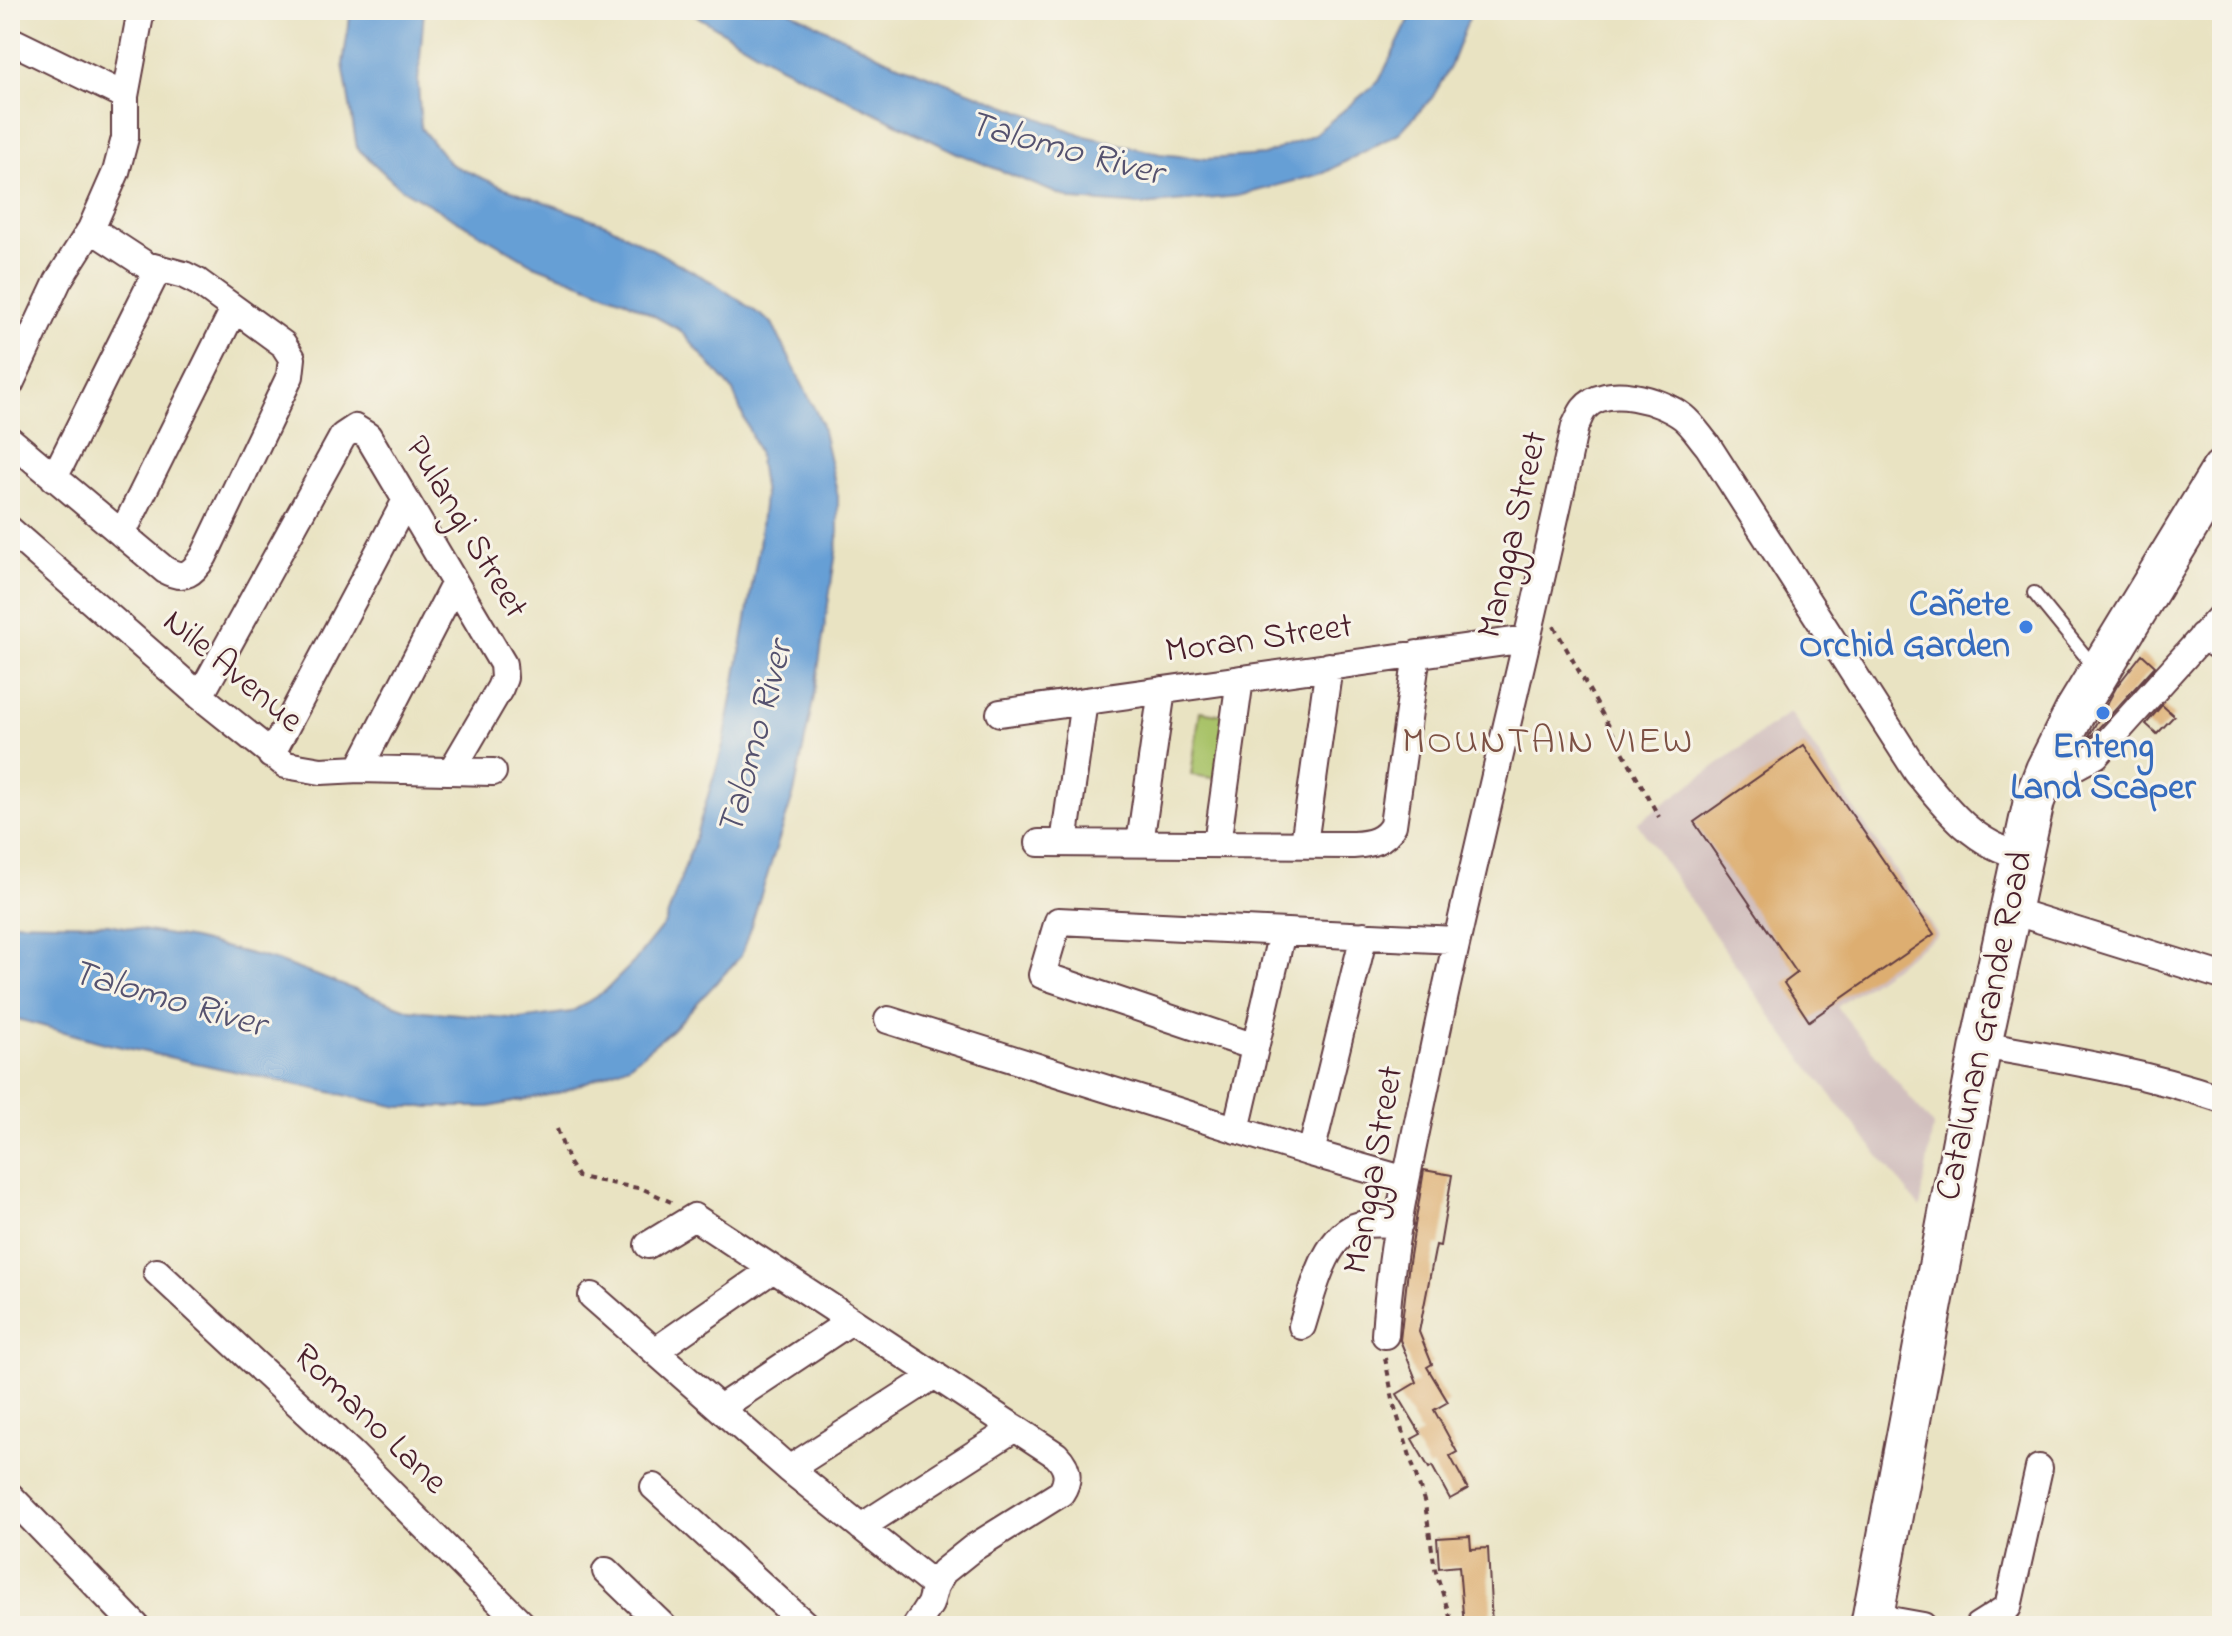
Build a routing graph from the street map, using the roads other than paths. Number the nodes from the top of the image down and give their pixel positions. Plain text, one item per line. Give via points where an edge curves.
1 (141, 10) edge
2 (10, 40) edge
3 (125, 96) junction
4 (91, 229) junction
5 (158, 269) junction
6 (234, 309) junction
7 (10, 384) edge
8 (10, 440) edge
9 (2222, 470) edge
10 (54, 478) junction
11 (405, 502) junction
12 (10, 530) edge
13 (122, 534) junction
14 (455, 583) junction
15 (2034, 593) dead end
16 (2222, 615) edge
17 (1527, 639) junction
18 (2212, 642) edge
19 (1417, 654) junction
20 (1329, 666) junction
21 (2098, 671) junction
22 (1240, 679) junction
23 (1162, 690) junction
24 (200, 696) junction
25 (1084, 701) junction
26 (1000, 713) dead end
27 (271, 755) junction
28 (359, 769) junction
29 (452, 770) junction
30 (2046, 770) junction
31 (493, 772) dead end
32 (1140, 843) junction
33 (1217, 844) junction
34 (1304, 844) junction
35 (2021, 855) junction
36 (2009, 910) junction
37 (1282, 932) junction
38 (1364, 935) junction
39 (1456, 940) junction
40 (2222, 976) edge
41 (888, 1020) dead end
42 (1981, 1045) junction
43 (1255, 1047) junction
44 (2222, 1099) edge
45 (1236, 1130) junction
46 (1311, 1153) junction
47 (1406, 1180) junction
48 (1399, 1224) junction
49 (648, 1245) dead end
50 (773, 1269) junction
51 (157, 1272) dead end
52 (592, 1296) dead end
53 (851, 1321) junction
54 (1302, 1326) dead end
55 (1385, 1335) road end
56 (655, 1351) junction
57 (935, 1375) junction
58 (720, 1408) junction
59 (1015, 1428) junction
60 (2039, 1468) dead end
61 (789, 1469) junction
62 (654, 1487) dead end
63 (10, 1496) edge
64 (861, 1527) junction
65 (606, 1571) dead end
66 (935, 1586) junction
67 (1872, 1622) edge
68 (136, 1626) edge
69 (524, 1626) edge
70 (663, 1626) edge
71 (807, 1626) edge
72 (916, 1626) edge
73 (1923, 1626) edge
74 (1978, 1626) edge

1 - 3 street
2 - 3 street
3 - 4 street via 125,138
4 - 5 street
4 - 7 street via 58,281
5 - 6 street via 184,275
5 - 10 street
6 - 13 street
6 - 13 street via 283,344 292,367 204,556 191,574 173,575
8 - 10 street
9 - 21 main road, Catalunan Grande Road
10 - 13 street
11 - 14 street, Pulangi Street
11 - 24 street, Pulangi Street via 368,436 355,428 343,436
11 - 27 street
12 - 24 street, Nile Avenue
14 - 28 street
14 - 29 street, Pulangi Street via 505,671
15 - 21 lane
16 - 18 street
17 - 19 street, Moran Street
17 - 35 street, Mangga Street via 1575,426 1585,408 1598,399 1616,395 1656,401 1686,420 1708,446 1943,805 1985,843
17 - 39 street, Mangga Street
18 - 30 street via 2096,755 2072,768
19 - 20 street, Moran Street
19 - 34 street via 1393,825 1378,841
20 - 22 street, Moran Street
20 - 34 street
21 - 30 main road, Catalunan Grande Road
22 - 23 street, Moran Street
22 - 33 street
23 - 25 street, Moran Street
23 - 32 street
24 - 27 street, Nile Avenue
25 - 26 street, Moran Street
25 - 32 street via 1052,843
27 - 28 street, Nile Avenue via 302,769
28 - 29 street, Nile Avenue
29 - 31 street, Nile Avenue
30 - 35 main road, Catalunan Grande Road
32 - 33 street
33 - 34 street
35 - 36 main road, Catalunan Grande Road
36 - 40 street
36 - 42 main road, Catalunan Grande Road
37 - 38 street
37 - 43 street
37 - 43 street via 1058,921 1042,975
38 - 39 street
38 - 46 street
39 - 47 street, Mangga Street
41 - 45 street
42 - 44 street via 2111,1068
42 - 67 main road, Catalunan Grande Road
43 - 45 street
45 - 46 street
46 - 47 street
47 - 48 street, Mangga Street
48 - 54 street via 1347,1230 1322,1266
48 - 55 street, Mangga Street
49 - 50 street via 694,1217
50 - 53 street
50 - 56 street
51 - 69 street, Romano Lane via 364,1465
52 - 56 street
53 - 57 street
53 - 58 street
56 - 58 street
57 - 59 street
57 - 61 street
58 - 61 street
59 - 64 street
59 - 66 street via 1056,1455 1064,1464 1067,1485 1054,1499 955,1562
60 - 74 street via 2008,1607
61 - 64 street
62 - 71 street
63 - 68 street
64 - 66 street
65 - 70 street
66 - 72 street
67 - 73 street

